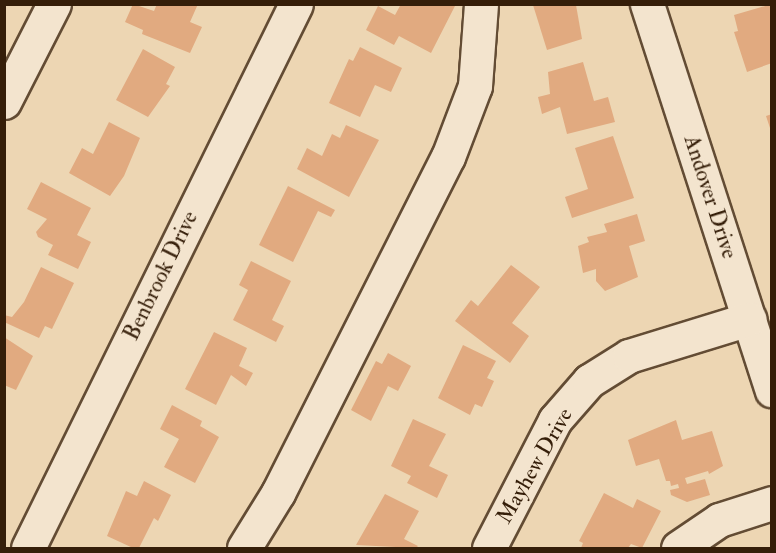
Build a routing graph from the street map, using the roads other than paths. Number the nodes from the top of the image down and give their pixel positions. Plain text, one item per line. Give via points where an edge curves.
1 (54, 4) edge
2 (296, 4) edge
3 (481, 4) edge
4 (647, 4) edge
5 (4, 102) edge
6 (749, 319) junction
7 (771, 390) edge
8 (771, 502) edge
9 (28, 549) edge
10 (244, 549) edge
11 (489, 549) edge
12 (678, 549) edge

1 - 5 street
2 - 9 street, Benbrook Drive
3 - 10 street via 475,86 448,157 278,493
4 - 6 street, Andover Drive
6 - 7 street, Andover Drive
6 - 11 street, Mayhew Drive via 629,356 589,381 555,420
8 - 12 street via 719,520

